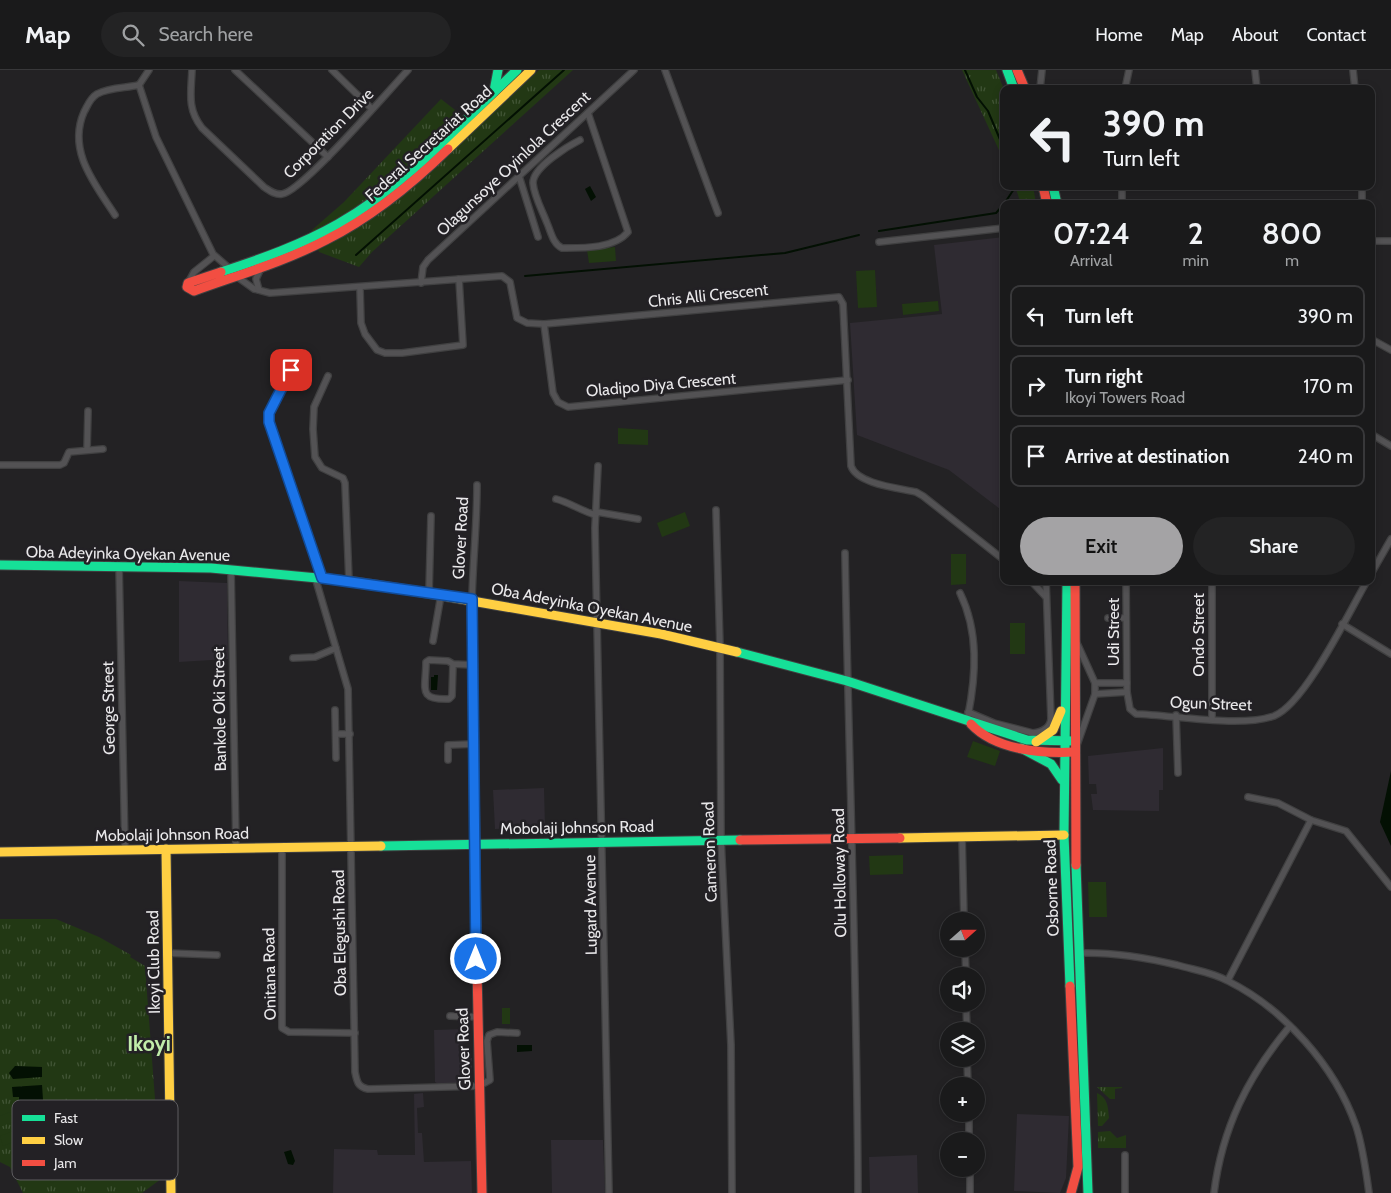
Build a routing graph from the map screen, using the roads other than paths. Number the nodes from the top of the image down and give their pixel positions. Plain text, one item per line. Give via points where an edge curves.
1 (149, 70) edge
2 (192, 70) edge
3 (235, 70) edge
4 (332, 70) edge
5 (408, 70) edge
6 (498, 70) edge
7 (517, 70) edge
8 (531, 70) edge
9 (634, 70) edge
10 (665, 70) edge
11 (1007, 70) edge
12 (1017, 70) edge
13 (1042, 70) edge
14 (1129, 70) edge
15 (1255, 70) edge
16 (1353, 70) edge
17 (139, 85) junction
18 (1013, 85) edge
19 (1023, 85) edge
20 (1040, 85) edge
21 (1126, 85) edge
22 (1257, 85) edge
23 (1355, 85) edge
24 (494, 91) junction
25 (372, 109) junction
26 (588, 113) junction
27 (580, 140) dead end
28 (328, 157) junction
29 (519, 176) junction
30 (718, 213) dead end
31 (114, 216) dead end
32 (1000, 228) edge
33 (538, 238) dead end
34 (1375, 241) edge
35 (1391, 241) edge
36 (879, 242) dead end
37 (214, 256) junction
38 (229, 268) junction
39 (261, 268) junction
40 (236, 276) junction
41 (459, 279) junction
42 (188, 283) junction
43 (421, 283) junction
44 (360, 288) junction
45 (259, 290) junction
46 (544, 324) junction
47 (1375, 342) edge
48 (1391, 350) edge
49 (291, 370) dead end
50 (328, 376) dead end
51 (848, 380) junction
52 (88, 411) dead end
53 (1375, 436) edge
54 (1391, 446) edge
55 (103, 449) dead end
56 (87, 450) junction
57 (0, 465) edge
58 (598, 466) dead end
59 (477, 485) dead end
60 (556, 499) dead end
61 (716, 510) dead end
62 (597, 514) junction
63 (431, 516) dead end
64 (638, 519) dead end
65 (1391, 539) edge
66 (845, 553) dead end
67 (1000, 557) edge
68 (1375, 564) edge
69 (0, 565) edge
70 (119, 565) junction
71 (231, 570) junction
72 (318, 578) junction
73 (348, 581) junction
74 (1035, 585) edge
75 (1046, 585) edge
76 (1067, 585) edge
77 (1075, 585) edge
78 (1126, 585) edge
79 (1212, 585) edge
80 (1365, 585) edge
81 (429, 593) junction
82 (960, 593) dead end
83 (441, 595) junction
84 (1046, 597) junction
85 (472, 599) junction
86 (1108, 618) dead end
87 (1126, 618) junction
88 (598, 623) junction
89 (1342, 624) junction
90 (1075, 639) junction
91 (433, 641) dead end
92 (720, 647) junction
93 (336, 648) junction
94 (1391, 654) edge
95 (293, 658) dead end
96 (452, 664) junction
97 (473, 665) junction
98 (847, 681) junction
99 (1127, 682) junction
100 (1095, 683) junction
101 (1127, 692) junction
102 (1095, 694) junction
103 (1064, 696) junction
104 (335, 710) dead end
105 (968, 712) junction
106 (1176, 716) junction
107 (1212, 719) junction
108 (969, 723) junction
109 (336, 734) junction
110 (350, 734) junction
111 (1075, 741) junction
112 (1036, 742) junction
113 (1065, 742) junction
114 (474, 744) junction
115 (1021, 748) junction
116 (1075, 752) junction
117 (1064, 753) junction
118 (336, 758) dead end
119 (448, 760) dead end
120 (1178, 773) dead end
121 (1064, 784) junction
122 (1248, 797) dead end
123 (1311, 820) junction
124 (1064, 835) junction
125 (962, 836) junction
126 (853, 837) junction
127 (721, 839) junction
128 (476, 843) junction
129 (0, 844) edge
130 (602, 844) junction
131 (236, 847) junction
132 (282, 847) junction
133 (352, 847) junction
134 (124, 850) junction
135 (166, 850) junction
136 (0, 852) edge
137 (1391, 886) edge
138 (964, 912) edge
139 (167, 953) junction
140 (1080, 953) junction
141 (217, 955) dead end
142 (1228, 980) junction
143 (450, 1016) dead end
144 (476, 1017) junction
145 (1290, 1026) junction
146 (355, 1033) junction
147 (517, 1033) dead end
148 (479, 1086) junction
149 (169, 1100) edge
150 (1125, 1155) dead end
151 (1088, 1173) junction
152 (970, 1177) edge
153 (171, 1180) edge
154 (171, 1193) edge
155 (482, 1193) edge
156 (609, 1193) edge
157 (732, 1193) edge
158 (858, 1193) edge
159 (970, 1193) edge
160 (1071, 1193) edge
161 (1083, 1193) edge
162 (1088, 1193) edge
163 (1125, 1193) edge
164 (1214, 1193) edge
165 (1368, 1193) edge

1 - 17 street
2 - 28 street, Corporation Drive via 191,111 202,128 264,187 275,194 286,193
3 - 28 street
4 - 25 street
5 - 25 street, Corporation Drive
6 - 24 main road
7 - 24 main road, Federal Secretariat Road
8 - 39 main road, Federal Secretariat Road via 390,200 366,218 322,243
9 - 26 street, Olagunsoye Oyinlola Crescent
10 - 30 street
11 - 18 main road
12 - 19 main road
13 - 20 street
14 - 21 street
15 - 22 street
16 - 23 street
17 - 31 street via 97,94 82,116 78,142 80,154
17 - 37 street via 156,138
24 - 38 main road, Federal Secretariat Road via 392,186 362,209 318,234
25 - 28 street, Corporation Drive
26 - 27 street via 628,232 605,244 562,248 555,242 535,192 534,178 559,152
26 - 29 street, Olagunsoye Oyinlola Crescent
29 - 33 street
29 - 43 street, Olagunsoye Oyinlola Crescent via 428,260 423,267
32 - 36 street
34 - 35 street
37 - 38 street
37 - 42 street via 194,272
38 - 42 main road, Federal Secretariat Road
39 - 40 main road, Federal Secretariat Road
39 - 45 street via 256,279
40 - 42 main road, Federal Secretariat Road via 194,290 186,287
40 - 45 street, Chris Alli Crescent
41 - 43 street, Chris Alli Crescent
41 - 44 street via 463,345 402,353 385,353 368,339 361,324
41 - 46 street, Chris Alli Crescent via 507,278 517,318 527,323
43 - 44 street, Chris Alli Crescent
44 - 45 street, Chris Alli Crescent via 270,293
46 - 51 street, Oladipo Diya Crescent via 553,393 558,402 568,406
46 - 51 street, Chris Alli Crescent via 839,297 843,304
47 - 48 street
49 - 72 street, Oba Elegushi Road via 269,413 269,422
50 - 73 street via 314,407 313,429 316,457 322,468 343,478 345,483
51 - 67 street, Chris Alli Crescent via 853,472 863,479 923,496
52 - 56 street
53 - 54 street
55 - 56 street
56 - 57 street via 69,452 60,465
58 - 62 street, Lugard Avenue
59 - 85 street, Glover Road
60 - 62 street via 571,503 581,511
61 - 92 street, Cameron Road
62 - 64 street
62 - 88 street, Lugard Avenue
63 - 81 street
65 - 68 street
66 - 98 street, Olu Holloway Road
69 - 70 main road, Oba Adeyinka Oyekan Avenue
70 - 71 main road, Oba Adeyinka Oyekan Avenue
70 - 134 street, George Street
71 - 72 main road, Oba Adeyinka Oyekan Avenue
71 - 131 street, Bankole Oki Street
72 - 73 main road, Oba Adeyinka Oyekan Avenue
72 - 93 street, Oba Elegushi Road
73 - 81 main road, Oba Adeyinka Oyekan Avenue
74 - 84 street
75 - 84 street
76 - 103 main road, Osborne Road
77 - 90 main road, Osborne Road
78 - 87 street, Udi Street
79 - 107 street, Ondo Street
80 - 89 street, Ogun Street
81 - 83 main road, Oba Adeyinka Oyekan Avenue
82 - 105 street via 970,618 974,645 974,680
83 - 85 main road, Oba Adeyinka Oyekan Avenue
83 - 91 street
84 - 105 street via 1051,719 1048,726 1033,733
85 - 88 main road, Oba Adeyinka Oyekan Avenue
85 - 97 main road, Glover Road
86 - 87 street
87 - 99 street, Udi Street
88 - 92 main road, Oba Adeyinka Oyekan Avenue
88 - 130 street, Lugard Avenue
89 - 94 street
89 - 107 street, Ogun Street via 1305,687 1275,715 1254,719
90 - 100 street
90 - 111 main road, Osborne Road
92 - 98 main road, Oba Adeyinka Oyekan Avenue
92 - 127 street, Cameron Road
93 - 95 street via 315,657
93 - 110 street, Oba Elegushi Road via 348,689
96 - 96 street via 452,696 432,700 426,692 426,662 441,660
96 - 97 street
97 - 114 main road, Glover Road
98 - 108 main road, Oba Adeyinka Oyekan Avenue
98 - 126 street, Olu Holloway Road
99 - 100 street
99 - 101 street, Ogun Street
100 - 102 street
101 - 102 street
101 - 106 street, Ogun Street via 1132,712
102 - 116 street
103 - 112 main road via 1056,727 1046,738
103 - 113 main road, Osborne Road
104 - 109 street
105 - 108 street
106 - 107 street, Ogun Street
106 - 120 street
108 - 112 main road, Oba Adeyinka Oyekan Avenue
108 - 115 main road via 977,733
109 - 110 street
109 - 118 street
110 - 133 street, Oba Elegushi Road
111 - 113 main road, Oba Adeyinka Oyekan Avenue
111 - 116 main road, Osborne Road
112 - 113 main road, Oba Adeyinka Oyekan Avenue
113 - 117 main road, Osborne Road
114 - 119 street via 448,744
114 - 128 main road, Glover Road
115 - 117 main road
115 - 121 main road via 1049,762 1060,773
116 - 117 main road
116 - 140 main road, Osborne Road
117 - 121 main road, Osborne Road
121 - 124 main road, Osborne Road
122 - 123 street via 1278,803
123 - 137 street via 1346,832
123 - 142 street
124 - 125 main road, Mobolaji Johnson Road
124 - 160 main road, Osborne Road via 1078,1167
125 - 126 main road, Mobolaji Johnson Road
125 - 138 street
126 - 127 main road, Mobolaji Johnson Road
126 - 158 street, Olu Holloway Road
127 - 130 main road, Mobolaji Johnson Road
127 - 157 street, Cameron Road via 731,1045
128 - 130 main road, Mobolaji Johnson Road
128 - 133 main road, Mobolaji Johnson Road
128 - 144 main road, Glover Road
129 - 136 main road
130 - 156 street, Lugard Avenue
131 - 132 main road, Mobolaji Johnson Road
131 - 135 main road, Mobolaji Johnson Road
132 - 133 main road, Mobolaji Johnson Road
132 - 146 street, Onitana Road via 282,1028 289,1032
133 - 146 street, Oba Elegushi Road
134 - 135 main road, Mobolaji Johnson Road
134 - 136 main road, Mobolaji Johnson Road
135 - 139 main road, Ikoyi Club Road
139 - 141 street
139 - 149 main road, Ikoyi Club Road
140 - 142 street via 1139,956 1205,971
140 - 151 main road, Osborne Road
142 - 145 street
143 - 144 street
144 - 148 main road, Glover Road
145 - 164 street via 1262,1062 1238,1102 1225,1137
145 - 165 street via 1308,1045 1341,1093 1356,1127
146 - 148 street, Oba Elegushi Road via 355,1072 361,1087
147 - 148 street via 489,1035 490,1080
148 - 155 main road, Glover Road
150 - 163 street
151 - 161 main road
151 - 162 main road
152 - 159 street
153 - 154 main road, Ikoyi Club Road

